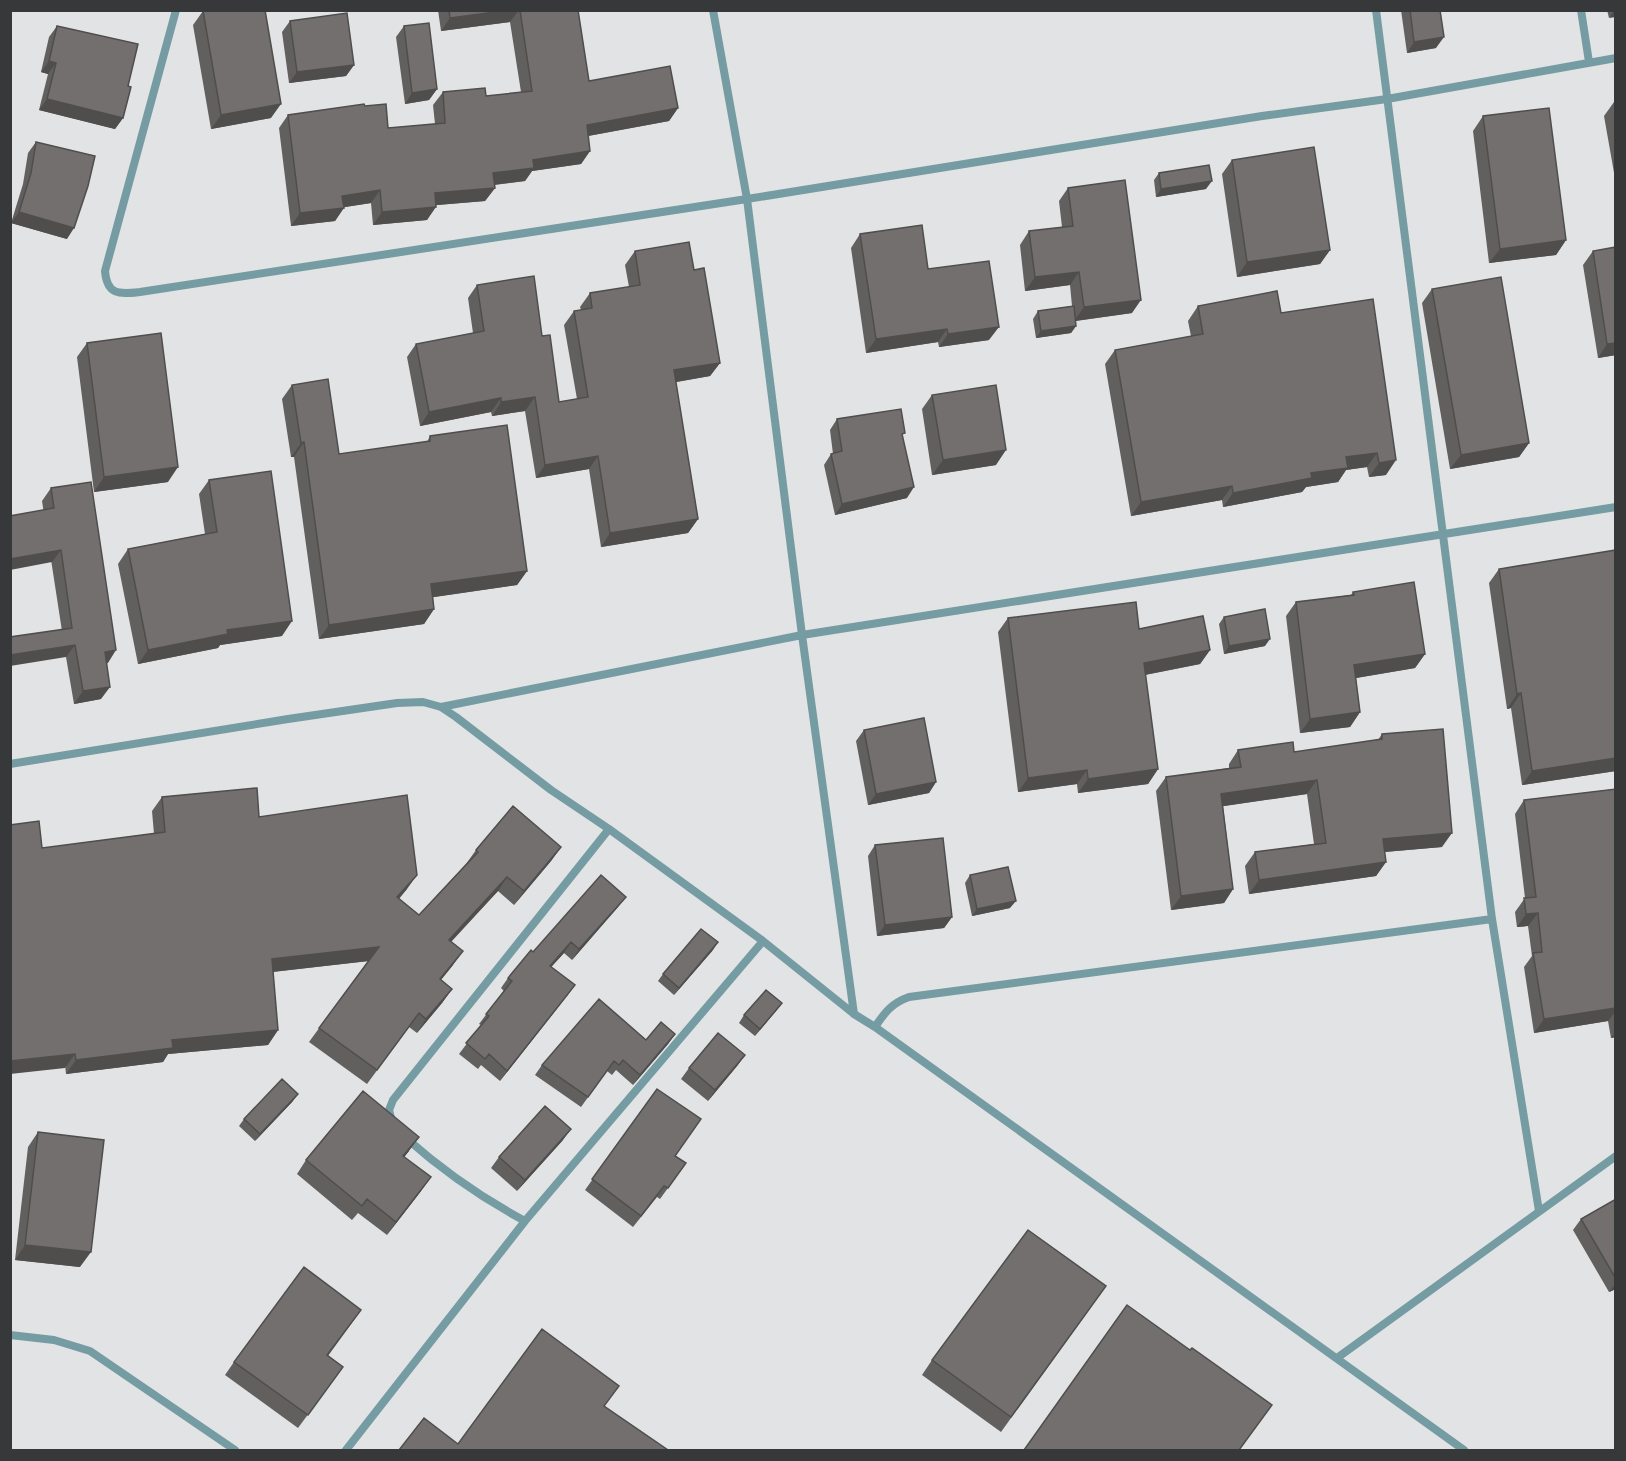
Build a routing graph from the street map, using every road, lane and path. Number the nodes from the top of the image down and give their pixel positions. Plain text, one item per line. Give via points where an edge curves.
1 (176, 10) edge
2 (713, 10) edge
3 (1376, 10) edge
4 (1581, 10) edge
5 (1616, 58) edge
6 (1589, 62) junction
7 (1387, 99) junction
8 (747, 199) junction
9 (1616, 507) edge
10 (1441, 534) junction
11 (802, 635) junction
12 (441, 707) junction
13 (10, 764) edge
14 (609, 829) junction
15 (1492, 919) junction
16 (763, 941) junction
17 (854, 1014) junction
18 (875, 1026) junction
19 (1616, 1156) edge
20 (1539, 1211) junction
21 (525, 1221) junction
22 (10, 1335) edge
23 (1337, 1358) junction
24 (235, 1450) edge
25 (346, 1450) edge
26 (1464, 1450) edge

1 - 8 lane via 105,271 106,282 117,293
2 - 8 lane
3 - 7 lane
4 - 6 lane
5 - 6 lane
6 - 7 lane
7 - 8 lane
7 - 10 lane
8 - 11 lane
9 - 10 lane
10 - 11 lane
10 - 15 lane
11 - 12 lane
11 - 17 lane
12 - 13 lane via 423,702 398,703
12 - 14 lane
14 - 16 lane
14 - 21 lane via 393,1100 389,1110 396,1128 430,1159
15 - 18 lane via 909,997 896,1001
15 - 20 lane
16 - 17 lane
16 - 21 lane
17 - 18 lane
18 - 23 lane
19 - 20 lane
20 - 23 lane
21 - 25 lane
22 - 24 lane via 54,1340 90,1351
23 - 26 lane

